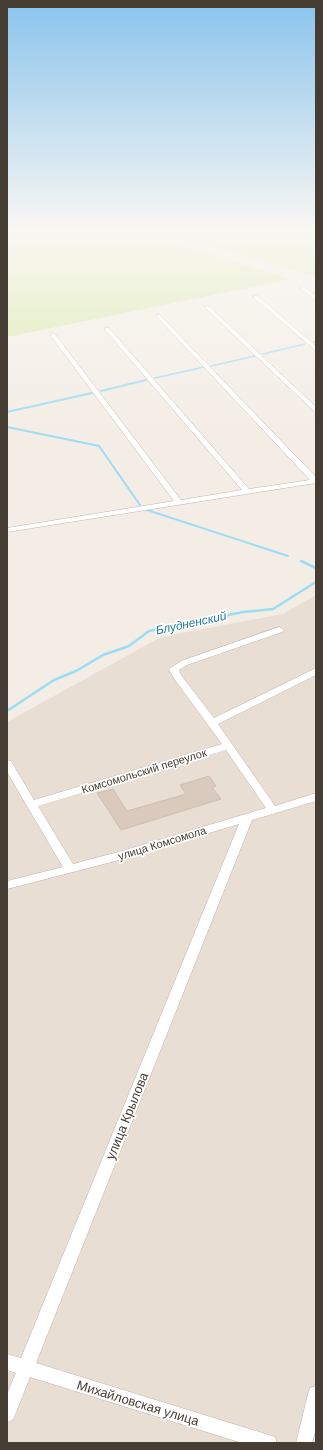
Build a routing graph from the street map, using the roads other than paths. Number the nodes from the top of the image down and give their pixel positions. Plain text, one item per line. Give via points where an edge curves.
1 (260, 301) edge
2 (207, 307) dead end
3 (160, 316) dead end
4 (107, 329) dead end
5 (54, 335) dead end
6 (316, 349) edge
7 (316, 411) edge
8 (316, 481) edge
9 (246, 492) junction
10 (179, 503) junction
11 (7, 530) edge
12 (279, 630) dead end
13 (316, 671) edge
14 (212, 723) junction
15 (228, 746) junction
16 (7, 763) edge
17 (316, 797) edge
18 (32, 804) junction
19 (273, 810) junction
20 (247, 818) junction
21 (70, 869) junction
22 (8, 886) edge
23 (7, 1362) edge
24 (25, 1368) junction
25 (316, 1394) edge
26 (7, 1414) edge
27 (269, 1443) edge
28 (304, 1443) edge

1 - 6 street
2 - 7 street
3 - 8 street
4 - 9 street
5 - 10 street
8 - 9 street
9 - 10 street
10 - 11 street
12 - 14 street via 184,663 174,669
13 - 14 street
14 - 15 street
15 - 18 street, Комсомольский переулок
15 - 19 street
16 - 18 street
17 - 19 street, улица Комсомола
18 - 21 street
19 - 20 street, улица Комсомола
20 - 21 street, улица Комсомола
20 - 24 street, улица Крылова
21 - 22 street, улица Комсомола
23 - 24 street, Михайловская улица
24 - 26 street, улица Крылова
24 - 27 street, Михайловская улица
25 - 28 street

